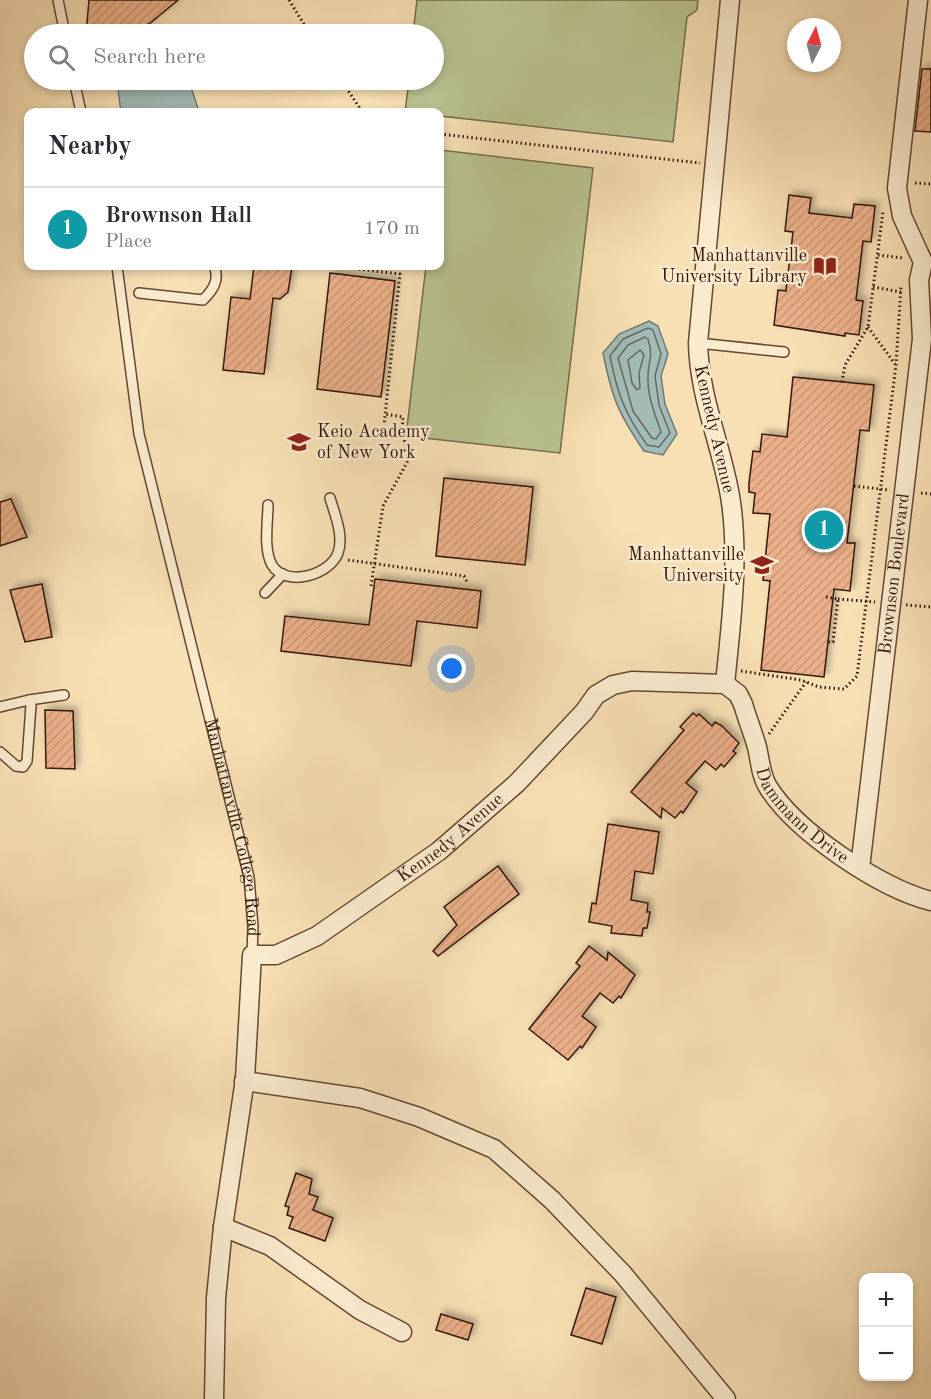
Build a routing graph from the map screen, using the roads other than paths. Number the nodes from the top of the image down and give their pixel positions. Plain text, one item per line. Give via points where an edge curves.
1 (58, 0) edge
2 (730, 0) edge
3 (918, 0) edge
4 (62, 24) edge
5 (76, 90) edge
6 (80, 108) edge
7 (927, 261) edge
8 (118, 270) edge
9 (216, 270) edge
10 (139, 294) dead end
11 (698, 343) junction
12 (784, 352) dead end
13 (330, 498) dead end
14 (268, 505) dead end
15 (283, 574) junction
16 (265, 593) dead end
17 (726, 677) junction
18 (64, 695) dead end
19 (29, 700) junction
20 (0, 707) edge
21 (0, 752) edge
22 (860, 868) junction
23 (931, 901) edge
24 (252, 956) junction
25 (244, 1081) junction
26 (223, 1227) junction
27 (402, 1332) dead end
28 (214, 1399) edge
29 (726, 1399) edge

1 - 4 lane
2 - 11 street, Kennedy Avenue
3 - 7 street, Brownson Boulevard via 897,188 902,216
5 - 6 lane
7 - 22 street, Brownson Boulevard via 919,280 922,339
8 - 24 lane, Manhattanville College Road via 139,434 249,876
9 - 10 lane via 213,290 204,300
11 - 12 lane
11 - 17 street, Kennedy Avenue via 702,392 730,499 733,558
13 - 15 lane via 340,541 335,558 320,572 295,578
14 - 15 lane via 268,551 272,565
15 - 16 lane
17 - 22 street, Dammann Drive via 743,704 766,785 778,801 824,842
17 - 24 street, Kennedy Avenue via 632,681 613,685 596,695 517,783 439,851 317,936 276,955
18 - 19 lane
19 - 20 lane
19 - 21 lane via 27,761 23,767 16,766
22 - 23 street, Dammann Drive via 895,888
24 - 25 street, Manhattanville College Road
25 - 26 street, Manhattanville College Road
25 - 29 street via 360,1098 495,1149 552,1200 623,1274
26 - 27 street via 270,1246 360,1310
26 - 28 street, Manhattanville College Road via 216,1298

